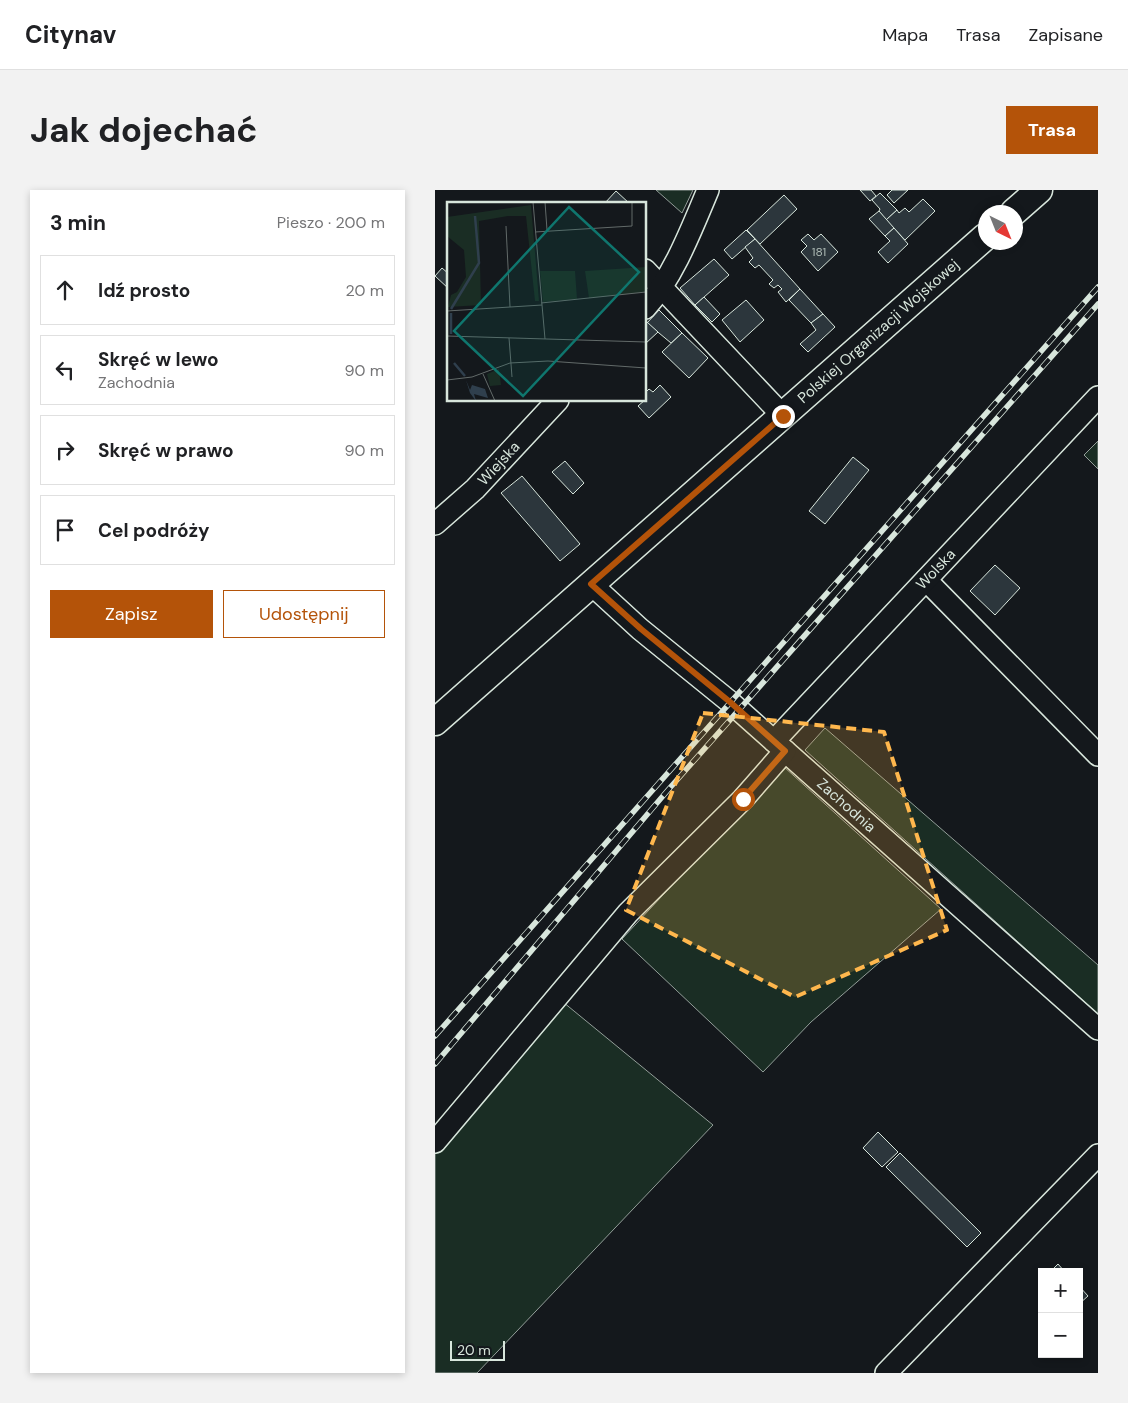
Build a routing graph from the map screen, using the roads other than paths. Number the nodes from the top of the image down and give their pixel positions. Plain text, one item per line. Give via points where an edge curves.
1 (708, 190) edge
2 (1039, 190) edge
3 (1022, 205) edge
4 (978, 243) edge
5 (646, 271) edge
6 (661, 286) junction
7 (646, 307) edge
8 (1098, 397) edge
9 (557, 401) edge
10 (783, 416) junction
11 (435, 524) edge
12 (926, 580) junction
13 (591, 584) junction
14 (435, 722) edge
15 (779, 746) junction
16 (1098, 755) edge
17 (1098, 1029) edge
18 (435, 1142) edge
19 (1098, 1155) edge
20 (886, 1373) edge

1 - 6 street via 684,246
2 - 3 main road
4 - 10 main road, Polskiej Organizacji Wojskowej
5 - 6 street
6 - 7 street
6 - 10 street
8 - 12 street, Wolska
9 - 11 street, Wiejska via 475,489
10 - 13 main road, Polskiej Organizacji Wojskowej
12 - 15 street, Wolska
12 - 16 street
13 - 14 main road, Polskiej Organizacji Wojskowej
13 - 15 street, Zachodnia
15 - 17 street, Zachodnia
15 - 18 street, Wolska via 743,799 628,913
19 - 20 street

